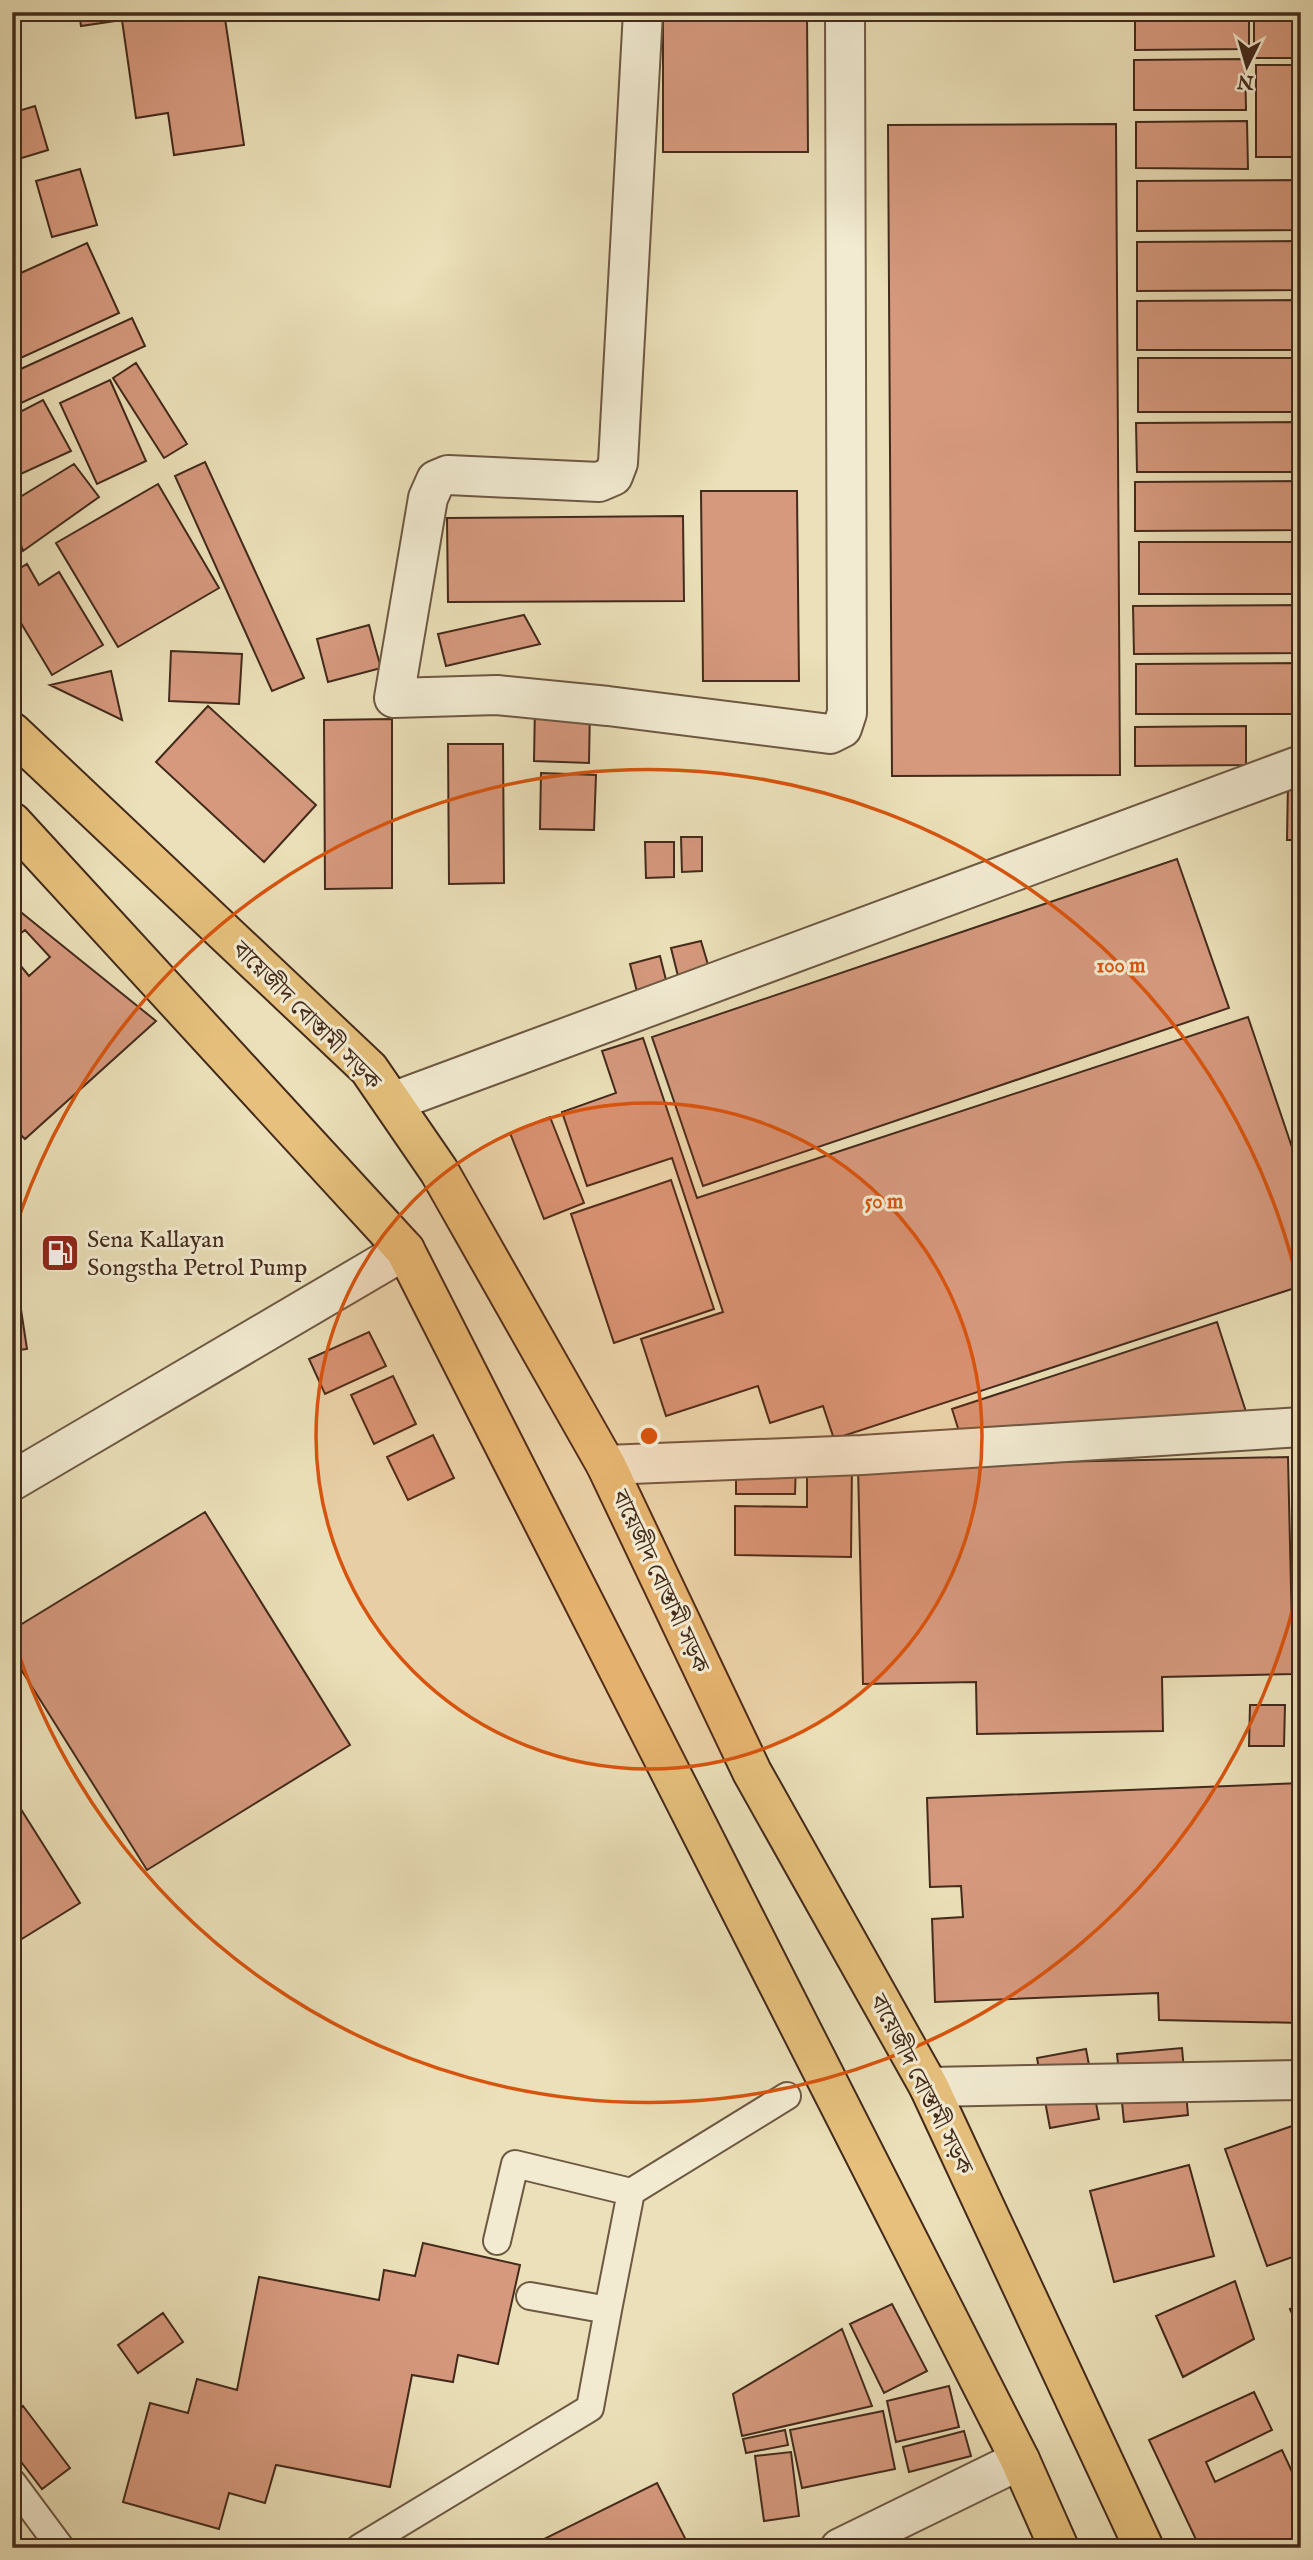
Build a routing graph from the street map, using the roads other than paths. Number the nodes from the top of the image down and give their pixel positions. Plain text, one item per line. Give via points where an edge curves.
1 (643, 12) edge
2 (845, 12) edge
3 (12, 732) edge
4 (1301, 765) edge
5 (12, 822) edge
6 (392, 1102) junction
7 (405, 1250) junction
8 (1301, 1427) edge
9 (606, 1465) junction
10 (12, 1481) edge
11 (1301, 2080) edge
12 (929, 2087) junction
13 (786, 2096) dead end
14 (631, 2192) junction
15 (497, 2241) dead end
16 (530, 2296) dead end
17 (608, 2310) junction
18 (1020, 2460) junction
19 (12, 2482) edge
20 (61, 2548) edge
21 (359, 2548) edge
22 (840, 2548) edge
23 (1059, 2548) edge
24 (1144, 2548) edge

1 - 2 street via 618,463 613,476 599,482 448,475 436,480 428,498 394,698 497,695 830,734 842,728 847,713
3 - 6 main road, বায়েজীদ বোস্তামী সড়ক via 369,1069
4 - 6 street
5 - 7 main road
6 - 9 main road, বায়েজীদ বোস্তামী সড়ক via 439,1171
7 - 10 street
7 - 18 main road
8 - 9 street via 862,1455
9 - 12 main road, বায়েজীদ বোস্তামী সড়ক via 752,1772
11 - 12 street
12 - 24 main road, বায়েজীদ বোস্তামী সড়ক
13 - 14 lane
14 - 15 lane via 515,2164
14 - 17 lane
16 - 17 lane
17 - 21 lane via 590,2408
18 - 22 street
18 - 23 main road
19 - 20 lane

